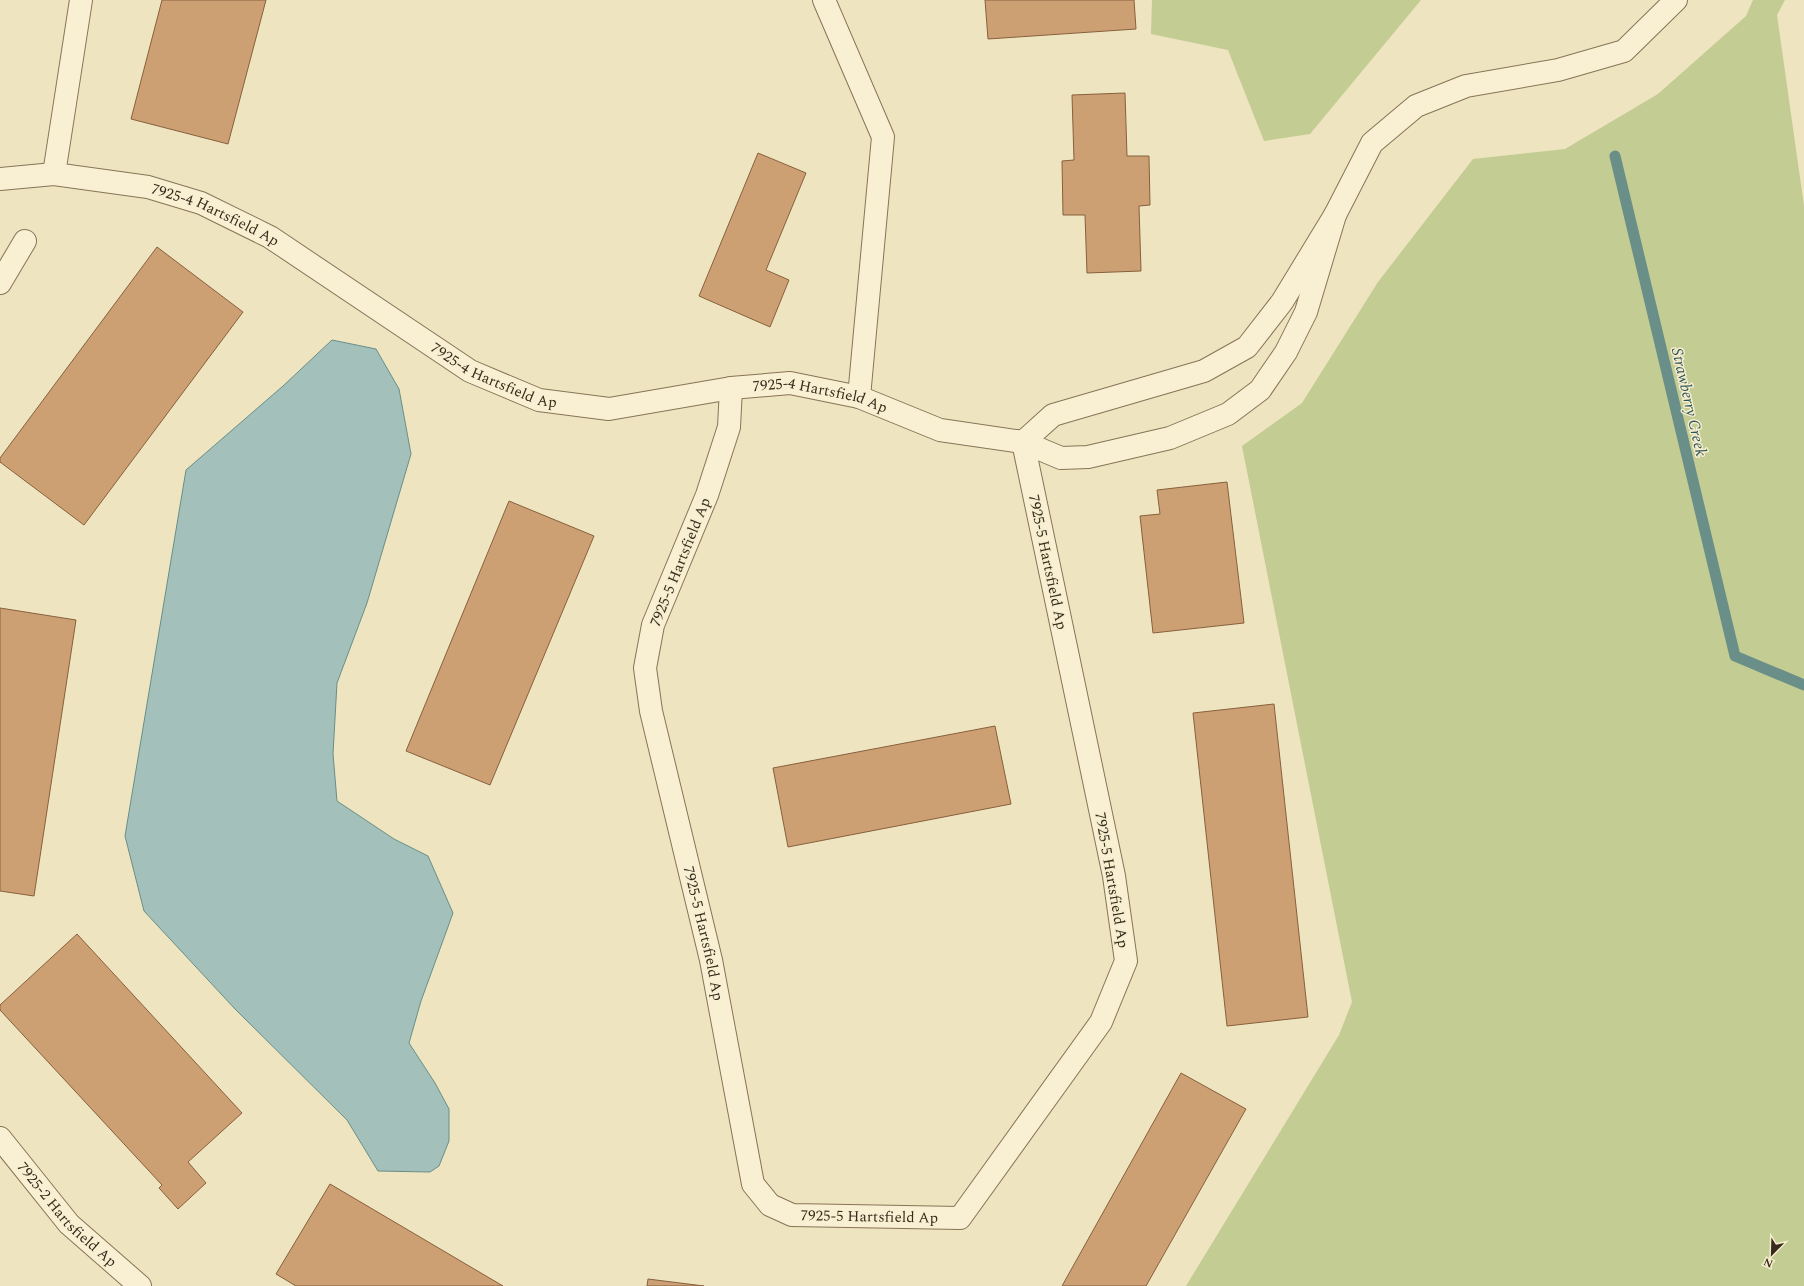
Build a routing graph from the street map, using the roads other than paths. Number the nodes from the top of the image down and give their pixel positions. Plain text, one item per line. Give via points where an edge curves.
1 (81, 0) edge
2 (824, 0) edge
3 (1676, 0) edge
4 (54, 174) junction
5 (0, 179) edge
6 (1335, 214) junction
7 (25, 241) dead end
8 (0, 283) edge
9 (731, 388) junction
10 (859, 397) junction
11 (1023, 442) junction
12 (0, 1138) edge
13 (140, 1286) edge

1 - 4 street
2 - 10 street via 883,137
3 - 6 street via 1624,51 1558,70 1466,86 1416,106 1372,143
4 - 5 street, 7925-4 Hartsfield Ap
4 - 9 street, 7925-4 Hartsfield Ap via 148,187 201,203 270,237 470,371 539,400 609,408
6 - 11 street via 1282,302 1247,347 1204,372 1052,415
6 - 11 street, 7925-4 Hartsfield Ap via 1306,312 1286,352 1260,390 1228,414 1170,438 1088,457 1062,458
7 - 8 street
9 - 10 street, 7925-4 Hartsfield Ap via 790,383
9 - 11 street, 7925-5 Hartsfield Ap via 729,427 707,495 653,625 645,668 651,711 711,960 754,1184 770,1205 792,1215 960,1218 1101,1022 1126,961 1114,876
10 - 11 street, 7925-4 Hartsfield Ap via 940,430
12 - 13 street, 7925-2 Hartsfield Ap via 69,1224

